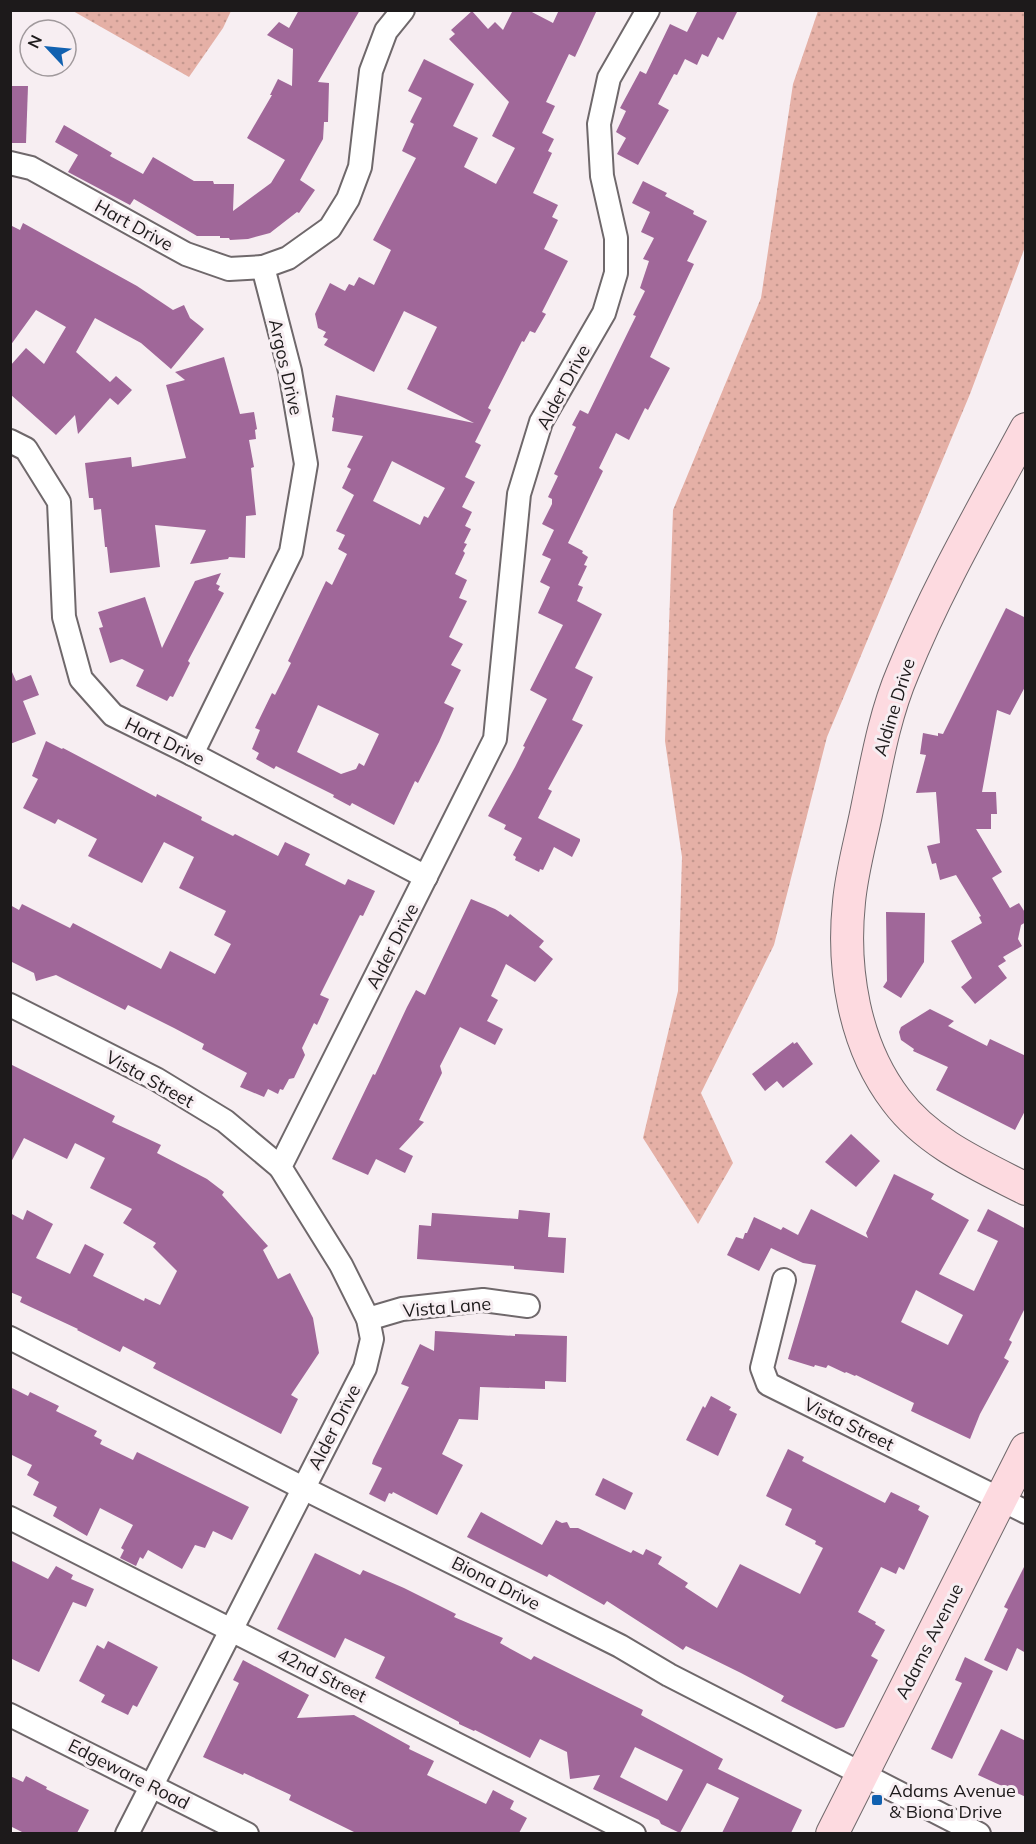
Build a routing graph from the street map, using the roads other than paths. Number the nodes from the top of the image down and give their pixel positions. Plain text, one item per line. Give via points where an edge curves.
1 (403, 10) edge
2 (648, 10) edge
3 (10, 163) edge
4 (263, 267) junction
5 (1026, 429) edge
6 (10, 441) edge
7 (192, 754) junction
8 (426, 877) junction
9 (10, 1005) edge
10 (280, 1167) junction
11 (1026, 1189) edge
12 (784, 1280) dead end
13 (528, 1306) dead end
14 (368, 1319) junction
15 (10, 1338) edge
16 (1026, 1449) edge
17 (303, 1488) junction
18 (1013, 1505) edge
19 (10, 1518) edge
20 (231, 1629) junction
21 (10, 1715) edge
22 (862, 1774) junction
23 (152, 1785) junction
24 (127, 1833) edge
25 (247, 1833) edge
26 (634, 1833) edge
27 (832, 1833) edge
28 (979, 1833) edge

1 - 4 street via 386,31 372,71 360,167 348,199 330,228 288,258
2 - 8 street, Alder Drive via 609,78 599,124 602,176 616,238 616,273 604,313 540,422 519,494 495,739
3 - 4 street, Hart Drive via 32,168 186,254 229,269
4 - 7 street, Argos Drive via 290,370 306,464 291,552
5 - 11 main road, Aldine Drive via 926,617 901,675 880,746 849,901 847,960 863,1041 877,1073 897,1102 923,1130 964,1158
6 - 7 street, Hart Drive via 26,449 59,502 64,617 81,679 112,716
7 - 8 street, Hart Drive
8 - 10 street, Alder Drive
9 - 10 street, Vista Street via 156,1079 225,1121
10 - 14 street, Alder Drive via 342,1265
12 - 18 street, Vista Street via 762,1368 768,1384
13 - 14 street, Vista Lane via 483,1300 402,1309
14 - 17 street, Alder Drive via 372,1340 364,1368
15 - 17 street, Biona Drive
16 - 18 main road, Adams Avenue
17 - 20 street, Alder Drive
17 - 22 street, Biona Drive via 621,1646 669,1675
18 - 22 main road, Adams Avenue
19 - 20 street, 42nd Street
20 - 23 street, Alder Drive
20 - 26 street, 42nd Street
21 - 23 street, Edgeware Road
22 - 27 main road, Adams Avenue
22 - 28 street, Biona Drive
23 - 24 street, Alder Drive
23 - 25 street, Edgeware Road

